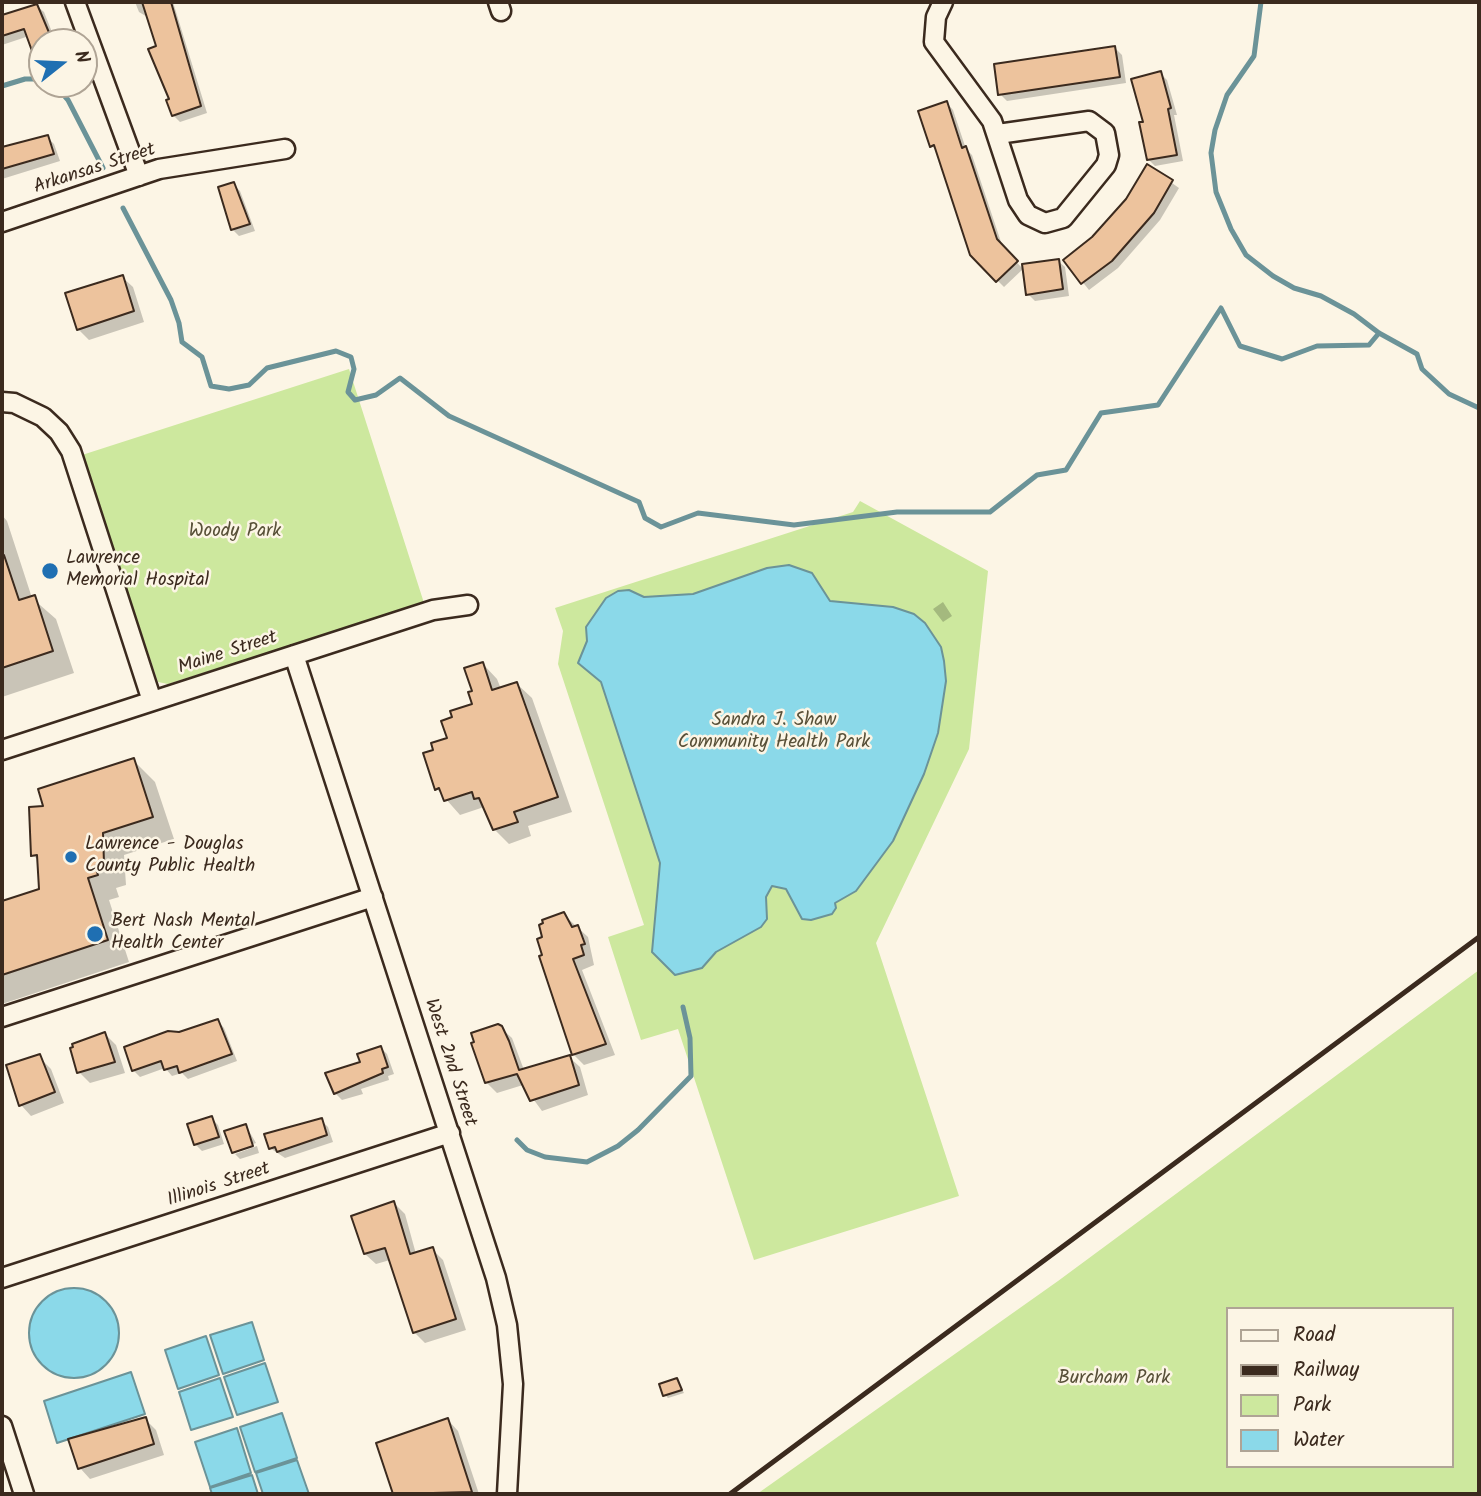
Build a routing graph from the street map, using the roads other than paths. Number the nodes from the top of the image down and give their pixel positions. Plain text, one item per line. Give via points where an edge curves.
1 (75, 2) edge
2 (943, 2) edge
3 (998, 134) junction
4 (285, 149) dead end
5 (139, 176) junction
6 (2, 222) edge
7 (2, 402) edge
8 (468, 605) dead end
9 (294, 655) junction
10 (152, 701) junction
11 (2, 750) edge
12 (373, 897) junction
13 (2, 1017) edge
14 (450, 1133) junction
15 (2, 1278) edge
16 (2, 1426) edge
17 (24, 1494) edge
18 (507, 1494) edge

1 - 5 street
2 - 3 street via 936,17 934,42 985,108
3 - 3 street via 1021,206 1041,222 1054,222 1066,215 1109,155 1105,133 1089,121
4 - 5 street, Arkansas Street
5 - 6 street, Arkansas Street
7 - 10 street via 15,403 43,417 71,451
8 - 9 street, Maine Street via 433,610
9 - 10 street, Maine Street
9 - 12 street, West 2nd Street
10 - 11 street, Maine Street
12 - 13 street
12 - 14 street, West 2nd Street
14 - 15 street, Illinois Street
14 - 18 street, West 2nd Street via 507,1325 513,1411
16 - 17 street

